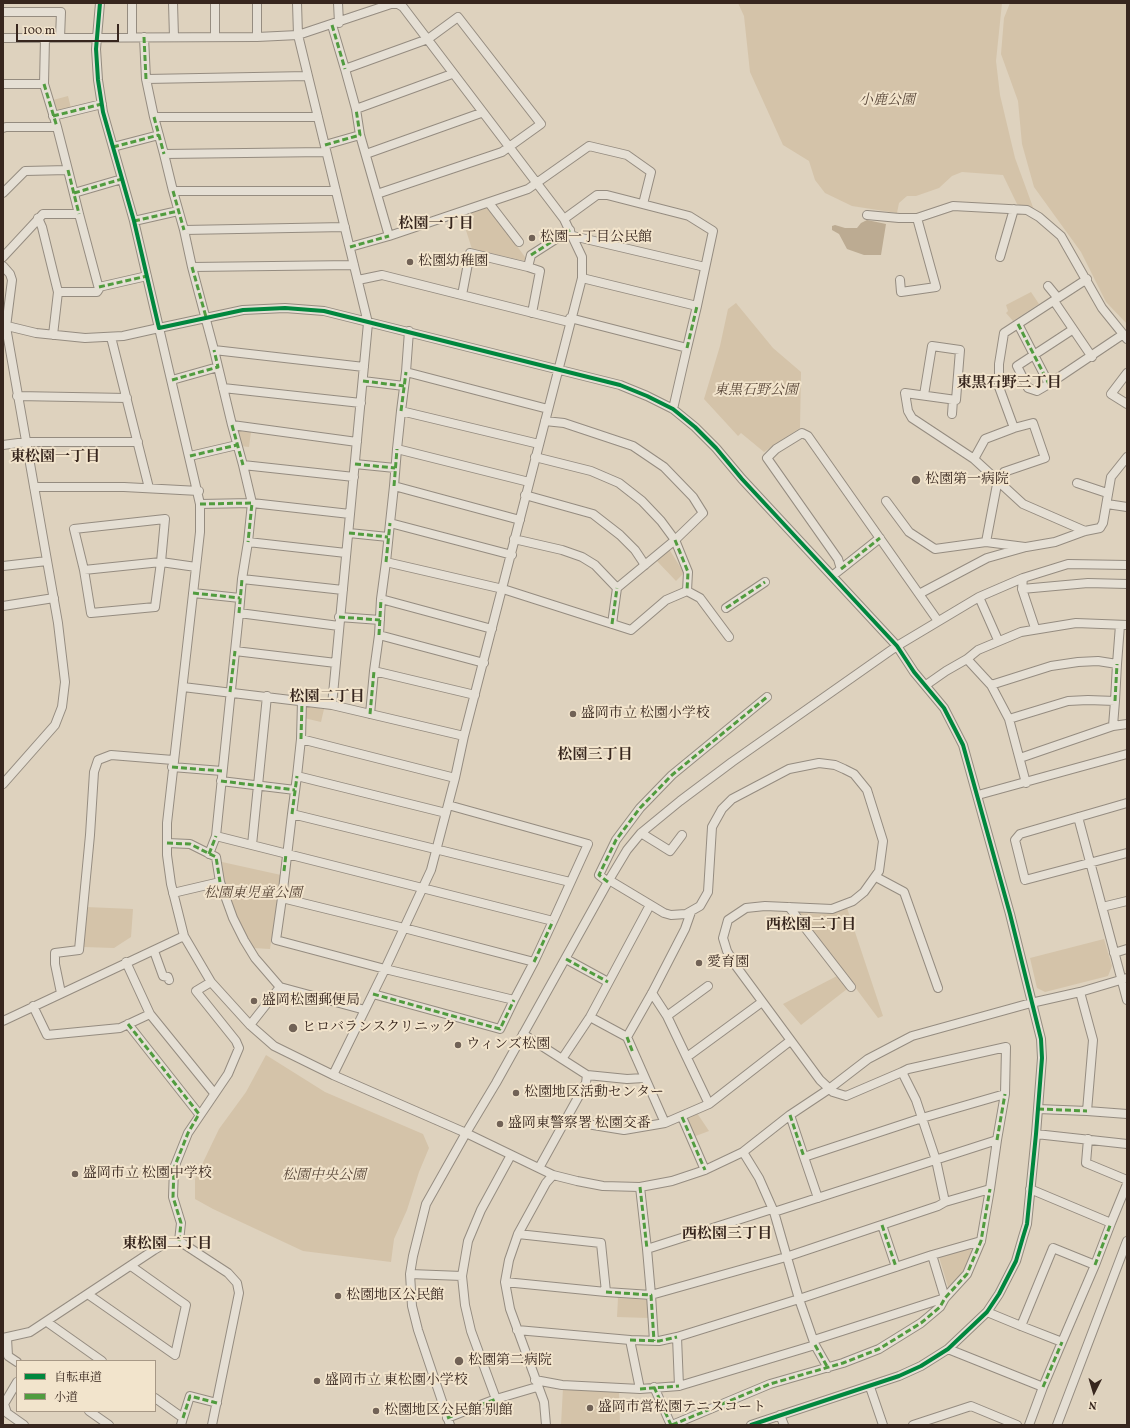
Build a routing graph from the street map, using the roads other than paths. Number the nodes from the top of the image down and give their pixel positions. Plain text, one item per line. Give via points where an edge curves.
1 (100, 3) edge
2 (132, 3) edge
3 (173, 3) edge
4 (215, 3) edge
5 (257, 3) edge
6 (297, 3) edge
7 (338, 3) edge
8 (3, 12) edge
9 (335, 24) junction
10 (298, 35) junction
11 (98, 37) junction
12 (132, 37) junction
13 (144, 37) junction
14 (174, 37) junction
15 (215, 37) junction
16 (257, 37) junction
17 (3, 38) edge
18 (45, 38) junction
19 (60, 38) junction
20 (428, 39) junction
21 (345, 69) junction
22 (452, 74) junction
23 (308, 76) junction
24 (146, 79) junction
25 (3, 84) edge
26 (44, 84) junction
27 (102, 104) junction
28 (356, 109) junction
29 (481, 113) junction
30 (54, 116) junction
31 (154, 117) junction
32 (318, 117) junction
33 (57, 127) junction
34 (3, 128) edge
35 (159, 135) junction
36 (360, 135) junction
37 (113, 147) junction
38 (509, 147) junction
39 (325, 149) junction
40 (164, 154) junction
41 (366, 154) junction
42 (68, 170) junction
43 (122, 179) junction
44 (536, 184) junction
45 (173, 191) junction
46 (336, 191) junction
47 (3, 193) edge
48 (74, 193) junction
49 (377, 194) junction
50 (489, 203) junction
51 (643, 204) junction
52 (1014, 209) junction
53 (178, 211) junction
54 (79, 214) junction
55 (867, 215) dead end
56 (38, 218) junction
57 (917, 218) junction
58 (564, 219) junction
59 (134, 221) junction
60 (345, 227) junction
61 (184, 230) junction
62 (572, 233) junction
63 (389, 236) junction
64 (519, 242) dead end
65 (350, 247) junction
66 (3, 257) edge
67 (1000, 257) dead end
68 (354, 265) junction
69 (3, 266) edge
70 (192, 267) junction
71 (528, 267) junction
72 (705, 267) junction
73 (147, 276) junction
74 (582, 278) junction
75 (1086, 279) junction
76 (358, 280) junction
77 (900, 280) dead end
78 (1048, 286) dead end
79 (99, 287) junction
80 (58, 292) junction
81 (462, 295) junction
82 (1056, 299) junction
83 (697, 306) junction
84 (532, 313) junction
85 (206, 317) junction
86 (570, 320) junction
87 (368, 323) junction
88 (1018, 324) junction
89 (4, 326) edge
90 (159, 328) junction
91 (1072, 330) junction
92 (409, 331) junction
93 (53, 335) junction
94 (111, 337) junction
95 (1124, 337) edge
96 (686, 348) junction
97 (214, 350) junction
98 (1034, 355) junction
99 (1092, 357) junction
100 (364, 366) junction
101 (218, 367) junction
102 (559, 370) junction
103 (406, 372) junction
104 (1127, 373) edge
105 (172, 380) junction
106 (363, 381) junction
107 (1049, 384) junction
108 (404, 386) junction
109 (223, 388) junction
110 (924, 395) junction
111 (17, 396) junction
112 (127, 398) junction
113 (953, 400) junction
114 (361, 403) junction
115 (1127, 404) edge
116 (548, 409) junction
117 (673, 409) junction
118 (401, 411) junction
119 (952, 414) dead end
120 (545, 421) junction
121 (232, 425) junction
122 (1014, 428) junction
123 (26, 442) junction
124 (138, 442) junction
125 (357, 442) junction
126 (539, 444) junction
127 (3, 445) edge
128 (237, 445) junction
129 (397, 449) junction
130 (190, 456) junction
131 (535, 457) junction
132 (1127, 457) edge
133 (974, 459) junction
134 (355, 464) junction
135 (243, 465) junction
136 (395, 468) junction
137 (354, 477) junction
138 (998, 479) junction
139 (529, 482) junction
140 (1077, 483) dead end
141 (394, 486) junction
142 (34, 487) junction
143 (149, 488) junction
144 (199, 491) junction
145 (1107, 493) junction
146 (525, 495) junction
147 (886, 501) dead end
148 (252, 503) junction
149 (200, 504) junction
150 (1106, 504) junction
151 (1127, 507) edge
152 (350, 514) junction
153 (520, 520) junction
154 (390, 523) junction
155 (1085, 531) junction
156 (349, 533) junction
157 (388, 537) junction
158 (880, 538) junction
159 (514, 539) junction
160 (675, 540) junction
161 (248, 542) junction
162 (986, 542) junction
163 (1026, 547) junction
164 (346, 553) junction
165 (512, 555) junction
166 (47, 561) junction
167 (161, 562) junction
168 (386, 562) junction
169 (645, 564) junction
170 (1127, 564) edge
171 (3, 566) edge
172 (196, 567) junction
173 (841, 569) junction
174 (84, 570) junction
175 (832, 576) junction
176 (1023, 578) junction
177 (242, 579) junction
178 (765, 582) dead end
179 (1127, 584) edge
180 (617, 588) junction
181 (502, 589) junction
182 (1022, 589) junction
183 (343, 590) junction
184 (687, 591) junction
185 (193, 593) junction
186 (919, 594) junction
187 (979, 597) junction
188 (54, 598) junction
189 (240, 598) junction
190 (382, 599) junction
191 (3, 606) edge
192 (726, 608) dead end
193 (238, 613) junction
194 (339, 617) junction
195 (380, 620) junction
196 (938, 621) junction
197 (612, 624) junction
198 (1123, 625) edge
199 (339, 626) junction
200 (1035, 628) junction
201 (492, 629) junction
202 (379, 635) junction
203 (729, 637) dead end
204 (998, 640) junction
205 (898, 646) junction
206 (234, 651) junction
207 (967, 659) junction
208 (336, 663) junction
209 (484, 663) junction
210 (1117, 664) junction
211 (374, 672) junction
212 (926, 685) junction
213 (991, 685) junction
214 (183, 687) junction
215 (230, 692) junction
216 (476, 695) junction
217 (267, 696) junction
218 (767, 698) dead end
219 (302, 701) junction
220 (1115, 701) junction
221 (332, 705) junction
222 (370, 714) junction
223 (1009, 719) junction
224 (1127, 724) edge
225 (1113, 726) junction
226 (464, 736) junction
227 (300, 739) junction
228 (1127, 754) edge
229 (1020, 758) junction
230 (172, 763) junction
231 (222, 771) junction
232 (297, 776) junction
233 (456, 778) junction
234 (221, 780) junction
235 (1026, 783) junction
236 (3, 784) edge
237 (258, 785) junction
238 (295, 790) junction
239 (978, 795) junction
240 (1127, 803) edge
241 (447, 809) junction
242 (292, 814) junction
243 (1078, 817) junction
244 (641, 833) junction
245 (682, 835) dead end
246 (216, 836) junction
247 (167, 843) junction
248 (252, 845) junction
249 (436, 849) junction
250 (1127, 853) edge
251 (209, 854) junction
252 (286, 854) junction
253 (1091, 863) junction
254 (876, 877) junction
255 (608, 881) junction
256 (220, 882) junction
257 (570, 882) junction
258 (422, 888) junction
259 (173, 893) junction
260 (282, 898) junction
261 (1127, 901) edge
262 (650, 905) junction
263 (789, 907) junction
264 (1102, 907) junction
265 (691, 912) junction
266 (553, 921) junction
267 (404, 928) junction
268 (184, 936) junction
269 (1127, 949) edge
270 (154, 951) junction
271 (1114, 953) junction
272 (566, 959) junction
273 (126, 962) junction
274 (534, 962) junction
275 (385, 969) junction
276 (1124, 979) edge
277 (169, 980) dead end
278 (211, 982) junction
279 (608, 982) junction
280 (708, 986) dead end
281 (280, 987) junction
282 (851, 987) dead end
283 (938, 988) dead end
284 (1080, 992) junction
285 (61, 993) junction
286 (652, 993) junction
287 (373, 994) junction
288 (514, 1000) junction
289 (1127, 1000) edge
290 (762, 1002) junction
291 (1031, 1004) junction
292 (34, 1006) junction
293 (365, 1010) junction
294 (150, 1014) junction
295 (590, 1016) junction
296 (667, 1016) junction
297 (3, 1021) edge
298 (128, 1024) junction
299 (250, 1025) junction
300 (523, 1034) junction
301 (627, 1038) junction
302 (790, 1041) junction
303 (687, 1057) junction
304 (562, 1059) junction
305 (902, 1072) junction
306 (333, 1075) junction
307 (587, 1075) junction
308 (644, 1078) junction
309 (829, 1089) junction
310 (214, 1093) junction
311 (1005, 1094) junction
312 (709, 1104) junction
313 (1038, 1109) junction
314 (1087, 1111) junction
315 (199, 1114) junction
316 (1127, 1114) edge
317 (790, 1115) junction
318 (682, 1117) junction
319 (567, 1118) junction
320 (922, 1118) junction
321 (665, 1123) junction
322 (466, 1133) junction
323 (1036, 1134) junction
324 (1088, 1139) junction
325 (997, 1140) junction
326 (1127, 1144) edge
327 (743, 1152) junction
328 (511, 1155) junction
329 (804, 1157) junction
330 (936, 1160) junction
331 (539, 1168) junction
332 (705, 1170) junction
333 (553, 1175) junction
334 (1127, 1180) edge
335 (1127, 1184) edge
336 (640, 1187) junction
337 (990, 1189) junction
338 (1030, 1189) junction
339 (818, 1198) junction
340 (945, 1202) junction
341 (773, 1210) junction
342 (1111, 1223) junction
343 (882, 1225) junction
344 (518, 1234) junction
345 (178, 1241) junction
346 (981, 1241) junction
347 (1127, 1241) edge
348 (647, 1249) junction
349 (932, 1255) junction
350 (786, 1257) junction
351 (1095, 1265) junction
352 (131, 1266) junction
353 (896, 1267) junction
354 (410, 1274) junction
355 (462, 1276) junction
356 (505, 1282) junction
357 (606, 1292) junction
358 (88, 1295) junction
359 (651, 1295) junction
360 (945, 1298) junction
361 (799, 1299) junction
362 (987, 1312) junction
363 (47, 1322) junction
364 (1021, 1326) junction
365 (517, 1330) junction
366 (677, 1337) junction
367 (5, 1338) edge
368 (630, 1340) junction
369 (654, 1341) junction
370 (1062, 1342) junction
371 (814, 1343) junction
372 (948, 1349) junction
373 (101, 1360) edge
374 (16, 1361) edge
375 (828, 1368) junction
376 (16, 1384) edge
377 (536, 1384) junction
378 (680, 1386) junction
379 (654, 1387) junction
380 (870, 1387) junction
381 (1044, 1387) junction
382 (640, 1389) junction
383 (156, 1399) edge
384 (496, 1399) junction
385 (217, 1403) junction
386 (90, 1412) edge
387 (780, 1415) junction
388 (449, 1421) edge
389 (182, 1422) edge
390 (24, 1425) edge
391 (109, 1425) edge
392 (212, 1425) edge
393 (546, 1425) edge
394 (671, 1425) edge
395 (750, 1425) edge
396 (784, 1425) edge
397 (883, 1425) edge
398 (913, 1425) edge
399 (1018, 1425) edge
400 (1028, 1425) edge
401 (1057, 1425) edge

1 - 11 street
2 - 12 street
3 - 14 street
4 - 15 street
5 - 16 street
6 - 10 street
7 - 9 street
8 - 19 street via 61,12
9 - 10 street
9 - 20 street via 391,4 398,4
9 - 21 street
10 - 16 street
10 - 23 street
11 - 12 street
11 - 19 street
11 - 27 street via 96,49
12 - 13 street
13 - 14 street
13 - 24 street
14 - 15 street
15 - 16 street
17 - 18 street
18 - 19 street
18 - 26 street
20 - 21 street
20 - 22 street
20 - 38 street via 458,17 541,124
21 - 28 street
22 - 28 street
22 - 29 street
23 - 24 street
23 - 32 street
24 - 31 street
25 - 26 street
26 - 30 street
27 - 30 street
27 - 37 street
28 - 36 street
29 - 38 street
29 - 41 street
30 - 33 street
31 - 32 street
31 - 35 street
32 - 39 street
33 - 34 street
33 - 42 street
35 - 37 street
35 - 40 street
36 - 39 street
36 - 41 street
37 - 43 street
38 - 44 street
38 - 49 street via 502,152
39 - 40 street
39 - 46 street
40 - 45 street
41 - 49 street
42 - 47 street via 25,171
42 - 48 street
43 - 48 street
43 - 59 street
44 - 50 street via 528,190
44 - 51 street via 589,146 627,156 651,172
44 - 58 street
45 - 46 street
45 - 53 street
46 - 60 street
48 - 54 street
49 - 63 street
50 - 63 street
50 - 64 street
51 - 58 street via 597,195
51 - 72 street via 689,216 713,231
52 - 57 street via 954,206
52 - 67 street
52 - 75 street via 1027,210 1061,236
53 - 59 street
53 - 61 street
54 - 56 street via 43,214
54 - 79 street
55 - 57 street
56 - 66 street
56 - 80 street
57 - 77 street via 936,287 901,292
58 - 62 street
59 - 73 street
60 - 61 street
60 - 65 street
61 - 70 street
62 - 71 street via 531,255
62 - 72 street
62 - 74 street via 582,257
63 - 65 street
65 - 68 street
68 - 70 street
68 - 76 street
69 - 89 street via 10,274 12,285
70 - 85 street
71 - 81 street via 470,253
71 - 84 street via 540,271
72 - 83 street
73 - 79 street
73 - 90 street
74 - 83 street
74 - 86 street
75 - 82 street
75 - 95 street via 1102,308
76 - 81 street via 382,275
76 - 87 street
78 - 82 street
79 - 80 street via 97,292
80 - 93 street
81 - 84 street
82 - 88 street
82 - 91 street
83 - 96 street
84 - 86 street
85 - 87 street via 243,310 285,308 324,312
85 - 90 street
85 - 97 street
86 - 96 street
86 - 102 street
87 - 92 street
87 - 100 street
88 - 98 street
88 - 122 street via 1004,333 999,364 999,387
89 - 93 street
89 - 111 street
90 - 94 street
90 - 105 street
91 - 98 street
91 - 99 street
92 - 102 street
92 - 103 street
93 - 94 street
94 - 112 street
95 - 99 street
96 - 117 street
97 - 100 street
97 - 101 street
98 - 107 street
98 - 107 street via 1018,366 1028,388 1037,391
99 - 107 street
100 - 106 street
101 - 105 street
101 - 109 street
102 - 116 street
102 - 117 street via 620,385
103 - 108 street
103 - 116 street
104 - 115 street via 1111,394
105 - 130 street
106 - 108 street
106 - 114 street
108 - 118 street
109 - 114 street
109 - 121 street
110 - 113 street
110 - 113 street via 932,346 960,350 956,400
110 - 133 street via 905,393 912,418
111 - 112 street
111 - 123 street
112 - 124 street
113 - 119 street
114 - 125 street
116 - 120 street
117 - 175 street via 716,448
118 - 126 street
118 - 129 street
120 - 126 street
120 - 160 street via 564,423 633,446 664,467 693,497 703,513
121 - 125 street
121 - 128 street
122 - 133 street via 985,439
122 - 138 street via 1032,423 1045,458 1004,472
123 - 124 street
123 - 127 street
123 - 142 street
124 - 143 street
125 - 134 street
126 - 131 street
128 - 130 street
128 - 135 street
129 - 136 street
129 - 139 street
130 - 144 street
131 - 139 street
131 - 160 street via 591,471 619,484 642,501
132 - 145 street via 1111,477
133 - 138 street
134 - 136 street
134 - 137 street
135 - 137 street
135 - 148 street
136 - 141 street
137 - 152 street
138 - 155 street via 1023,504
138 - 162 street
139 - 146 street
140 - 145 street
141 - 153 street
141 - 154 street
142 - 143 street
142 - 166 street
143 - 144 street
144 - 149 street
145 - 150 street
146 - 153 street
146 - 169 street via 593,514 620,535
147 - 162 street via 909,532 935,549
148 - 149 street
148 - 152 street
148 - 161 street
149 - 172 street
150 - 151 street
150 - 155 street via 1100,528
152 - 156 street
153 - 159 street
154 - 157 street
154 - 165 street
155 - 163 street via 1055,542
156 - 157 street
156 - 164 street
157 - 168 street
158 - 173 street
158 - 173 street via 808,436 802,433 776,449 767,458 838,559
158 - 186 street
159 - 165 street
159 - 180 street via 582,557 595,565
160 - 169 street
160 - 184 street via 688,572
161 - 164 street
161 - 177 street
162 - 163 street
163 - 186 street via 987,558
164 - 183 street
165 - 181 street
166 - 171 street
166 - 188 street
167 - 172 street
167 - 174 street
167 - 174 street via 155,607 91,613
167 - 174 street via 165,519 74,529
168 - 181 street
168 - 190 street
169 - 180 street
170 - 176 street via 1068,564
172 - 185 street
173 - 175 street
175 - 205 street
176 - 182 street
176 - 187 street
177 - 183 street
177 - 189 street
178 - 192 street
179 - 182 street via 1075,583
180 - 197 street
181 - 197 street
181 - 201 street
182 - 200 street
183 - 194 street
184 - 197 street via 666,600 631,630
184 - 203 street via 700,598
185 - 189 street
185 - 214 street
186 - 196 street
187 - 196 street
187 - 204 street
188 - 191 street
188 - 236 street via 64,662 62,707 55,725
189 - 193 street
190 - 195 street
190 - 201 street
193 - 199 street
193 - 206 street
194 - 195 street
194 - 199 street
195 - 202 street
196 - 205 street
198 - 200 street via 1076,623
198 - 210 street
199 - 208 street
200 - 204 street
201 - 209 street
202 - 209 street
202 - 211 street
204 - 207 street
205 - 212 street via 914,672
205 - 244 street via 732,762
206 - 208 street
206 - 215 street
207 - 212 street
207 - 213 street
208 - 221 street
209 - 216 street
210 - 213 street via 1098,661 1051,666
210 - 220 street
211 - 216 street
211 - 222 street
212 - 239 street via 944,708 963,745
213 - 223 street
214 - 215 street
214 - 230 street
215 - 217 street
215 - 231 street
216 - 226 street
217 - 219 street
217 - 237 street
218 - 255 street via 672,775 640,808 616,840 599,875
219 - 221 street
219 - 227 street
220 - 223 street via 1068,702
220 - 225 street
221 - 222 street
222 - 226 street
223 - 229 street
224 - 225 street
225 - 229 street
226 - 233 street
227 - 232 street
227 - 233 street
228 - 235 street
229 - 235 street
230 - 231 street
230 - 247 street via 166,823
230 - 285 street via 111,755 98,760 94,772 79,950 55,953
231 - 234 street
232 - 238 street
232 - 241 street
233 - 241 street
234 - 237 street
234 - 246 street
235 - 239 street
237 - 238 street
237 - 248 street
238 - 242 street
239 - 291 street
240 - 243 street
241 - 249 street
241 - 257 street via 588,844
242 - 249 street
242 - 252 street
243 - 253 street
243 - 253 street via 1020,834 1015,840 1025,880
244 - 245 street via 670,851
244 - 255 street
246 - 248 street
246 - 251 street
247 - 251 street via 190,844
247 - 259 street
248 - 252 street
249 - 257 street
249 - 258 street
250 - 253 street
251 - 256 street via 216,857
252 - 258 street
252 - 260 street
253 - 264 street
254 - 263 street via 860,896 839,907
254 - 265 street via 884,841 867,790 854,774 835,765 819,763 801,766 789,769 732,798 722,809 715,819 710,837 708,892 700,906
254 - 283 street via 904,892
255 - 262 street
255 - 272 street
256 - 259 street
256 - 281 street via 244,940 255,958
257 - 266 street
258 - 266 street
258 - 267 street
259 - 268 street
260 - 267 street
260 - 275 street via 276,940
261 - 264 street
262 - 265 street via 671,915
262 - 279 street
263 - 282 street
263 - 290 street via 746,908 733,916 726,926 723,938 727,951
264 - 271 street
265 - 286 street
266 - 274 street
267 - 274 street
267 - 275 street
268 - 270 street
268 - 278 street
269 - 271 street
270 - 273 street
270 - 277 street via 163,976
271 - 276 street
272 - 279 street
272 - 300 street
273 - 285 street
273 - 294 street
274 - 288 street
275 - 287 street
275 - 288 street
276 - 284 street
276 - 289 street
278 - 299 street
278 - 310 street via 196,991 239,1048 228,1074
279 - 295 street
280 - 296 street
281 - 293 street
281 - 299 street
284 - 291 street
284 - 314 street via 1093,1040
285 - 292 street
286 - 296 street
286 - 301 street
287 - 288 street via 500,1029
287 - 293 street
290 - 302 street
290 - 303 street
291 - 309 street via 912,1036 868,1059
291 - 313 street via 1038,1020 1041,1039
292 - 297 street
292 - 298 street via 47,1035 120,1028
293 - 306 street
294 - 298 street
294 - 310 street
295 - 301 street
295 - 304 street
296 - 303 street
298 - 315 street
299 - 306 street via 274,1046
300 - 304 street
300 - 322 street
301 - 308 street
302 - 309 street
302 - 312 street
303 - 312 street
304 - 307 street
305 - 309 street via 846,1096
305 - 311 street via 1006,1047
305 - 320 street
306 - 322 street
307 - 308 street
307 - 319 street via 586,1083
308 - 321 street
309 - 317 street
310 - 315 street
311 - 320 street
311 - 325 street
312 - 318 street
313 - 314 street
313 - 323 street
314 - 316 street
315 - 345 street via 174,1168 173,1197 181,1222
317 - 327 street
317 - 329 street
318 - 321 street
318 - 332 street
319 - 321 street via 624,1130
319 - 331 street
320 - 329 street
320 - 330 street
322 - 328 street
322 - 354 street via 426,1204 412,1256
323 - 324 street
323 - 338 street
324 - 326 street
324 - 334 street via 1086,1163
325 - 330 street
325 - 337 street
327 - 332 street
327 - 341 street via 759,1178
328 - 331 street
328 - 355 street via 481,1210 468,1241
329 - 339 street
330 - 339 street
330 - 340 street
331 - 333 street
332 - 336 street via 672,1181
333 - 336 street via 603,1186
333 - 344 street
335 - 342 street
336 - 348 street
337 - 340 street
337 - 346 street
338 - 342 street
338 - 362 street via 1027,1224 1016,1261
339 - 341 street
340 - 343 street
341 - 348 street
341 - 350 street
342 - 351 street
343 - 350 street
343 - 353 street
344 - 356 street
344 - 357 street via 601,1243
345 - 352 street via 166,1243
345 - 385 street via 228,1273 237,1283 239,1293
346 - 349 street
346 - 360 street via 967,1274
347 - 401 street
348 - 359 street
349 - 353 street
349 - 360 street
350 - 359 street
350 - 361 street
351 - 364 street via 1053,1248
351 - 370 street
352 - 358 street
352 - 358 street via 186,1305 175,1355
353 - 361 street
354 - 355 street
354 - 388 street via 412,1306 418,1330
355 - 384 street via 471,1331
356 - 357 street
356 - 365 street
357 - 359 street
358 - 363 street
359 - 369 street
360 - 371 street
360 - 375 street via 940,1307 921,1323 879,1349
361 - 366 street
361 - 371 street
362 - 364 street
362 - 372 street
363 - 367 street via 30,1332
363 - 373 street
364 - 370 street
365 - 368 street
365 - 377 street
366 - 369 street
366 - 378 street
367 - 374 street via 8,1356
368 - 369 street
368 - 382 street
370 - 381 street
371 - 375 street
371 - 378 street
372 - 380 street via 899,1376
372 - 381 street
375 - 394 street via 770,1384
376 - 390 street via 4,1404 7,1413
377 - 382 street
377 - 384 street
377 - 393 street via 544,1402
378 - 379 street
379 - 382 street
379 - 394 street
380 - 387 street
380 - 397 street
381 - 400 street
383 - 389 street
384 - 388 street
385 - 389 street via 190,1396
385 - 392 street
386 - 391 street
387 - 395 street
387 - 396 street
398 - 399 street via 971,1406

